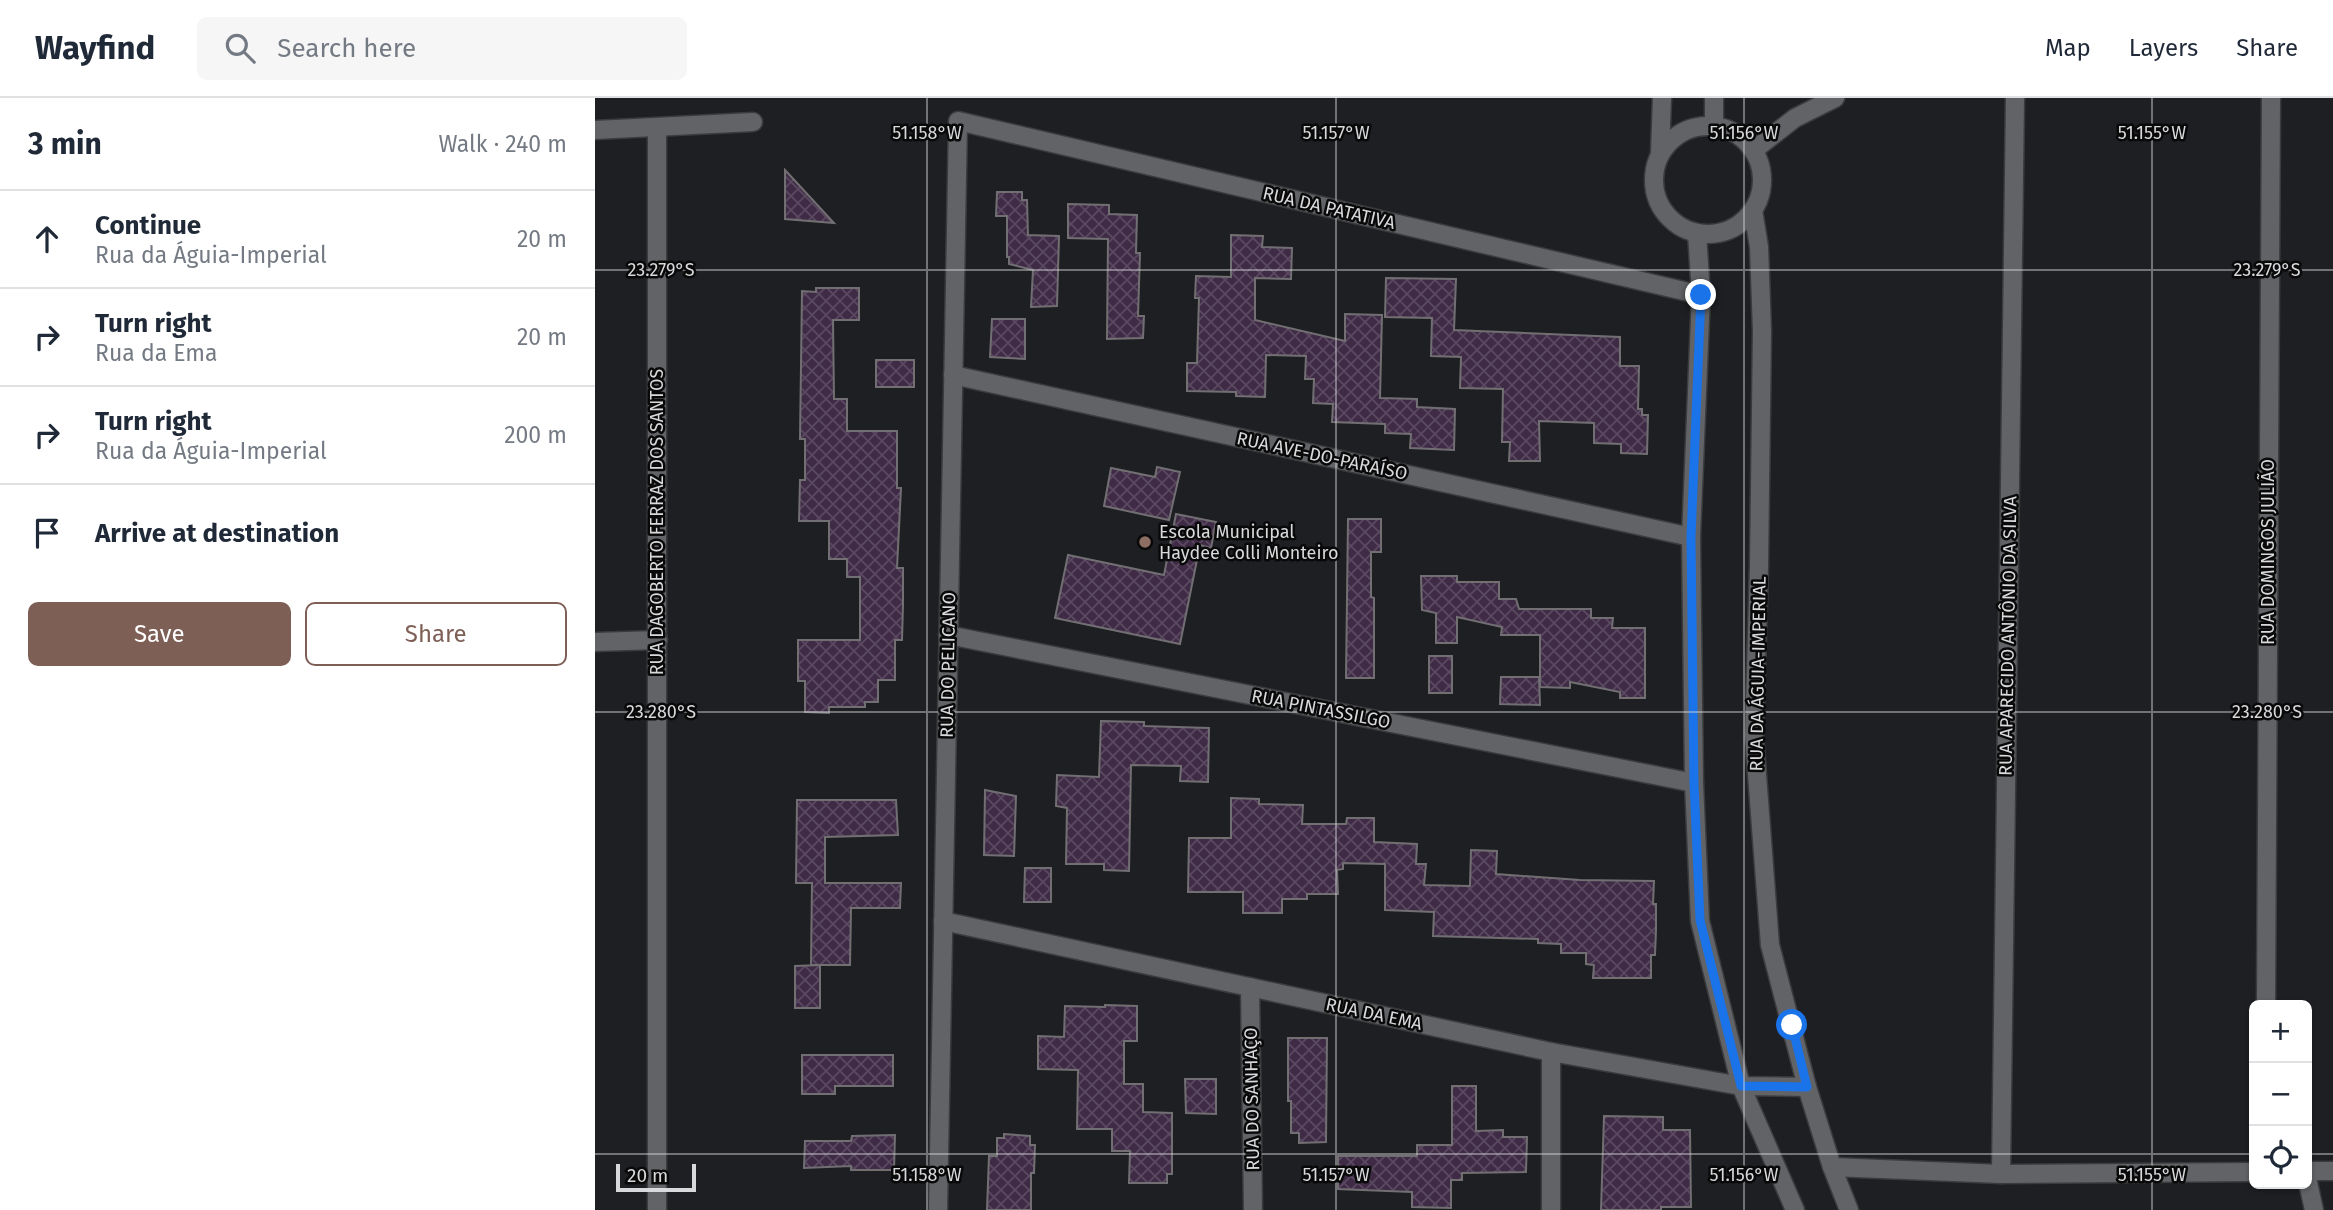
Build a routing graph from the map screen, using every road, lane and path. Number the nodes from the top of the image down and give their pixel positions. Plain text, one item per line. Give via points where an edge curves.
1 (1662, 98) edge
2 (1714, 98) edge
3 (1835, 98) edge
4 (2015, 98) edge
5 (2271, 98) edge
6 (958, 121) joint
7 (753, 122) dead end
8 (1714, 126) junction
9 (657, 128) junction
10 (595, 130) edge
11 (1753, 150) junction
12 (1660, 153) junction
13 (1753, 210) junction
14 (1697, 233) junction
15 (1701, 295) junction
16 (953, 375) junction
17 (1691, 537) junction
18 (948, 635) junction
19 (658, 640) junction
20 (595, 642) edge
21 (1694, 783) junction
22 (943, 921) junction
23 (1250, 987) junction
24 (2266, 1000) edge
25 (1551, 1052) junction
26 (1741, 1086) junction
27 (1807, 1087) junction
28 (1832, 1167) junction
29 (2312, 1171) edge
30 (2333, 1171) edge
31 (2249, 1172) edge
32 (2001, 1174) junction
33 (2309, 1189) edge
34 (657, 1210) edge
35 (938, 1210) edge
36 (1253, 1210) edge
37 (1551, 1210) edge
38 (1795, 1210) edge
39 (1849, 1210) edge
40 (2314, 1210) edge

1 - 12 street
2 - 8 street
3 - 11 street via 1795,118
4 - 32 street, RUA APARECIDO ANTÔNIO DA SILVA
5 - 24 street, RUA DOMINGOS JULIÃO
6 - 15 street, RUA DA PATATIVA
6 - 16 street, RUA DO PELICANO
7 - 9 street
8 - 11 street via 1736,134
8 - 12 street via 1682,131
9 - 10 street
9 - 19 street, RUA DAGOBERTO FERRAZ DOS SANTOS
11 - 13 street via 1762,180
12 - 14 street via 1653,186 1658,203 1667,217
13 - 14 street via 1729,230
13 - 27 street, RUA DA ÁGUIA-IMPERIAL via 1762,331 1754,735 1770,945
14 - 15 street
15 - 17 street
16 - 17 street, RUA AVE-DO-PARAÍSO
16 - 18 street, RUA DO PELICANO
17 - 21 street
18 - 21 street, RUA PINTASSILGO
18 - 22 street, RUA DO PELICANO
19 - 20 street
19 - 34 street, RUA DAGOBERTO FERRAZ DOS SANTOS
21 - 26 street via 1700,920
22 - 23 street, RUA DA EMA
22 - 35 street, RUA DO PELICANO
23 - 25 street, RUA DA EMA
23 - 36 street, RUA DO SANHAÇO
25 - 26 street, RUA DA EMA
25 - 37 street
26 - 27 street, RUA DA EMA
26 - 38 street
27 - 28 street, RUA DA ÁGUIA-IMPERIAL
28 - 32 street
28 - 39 street, RUA DA ÁGUIA-IMPERIAL
29 - 30 street
31 - 32 street
33 - 40 street

